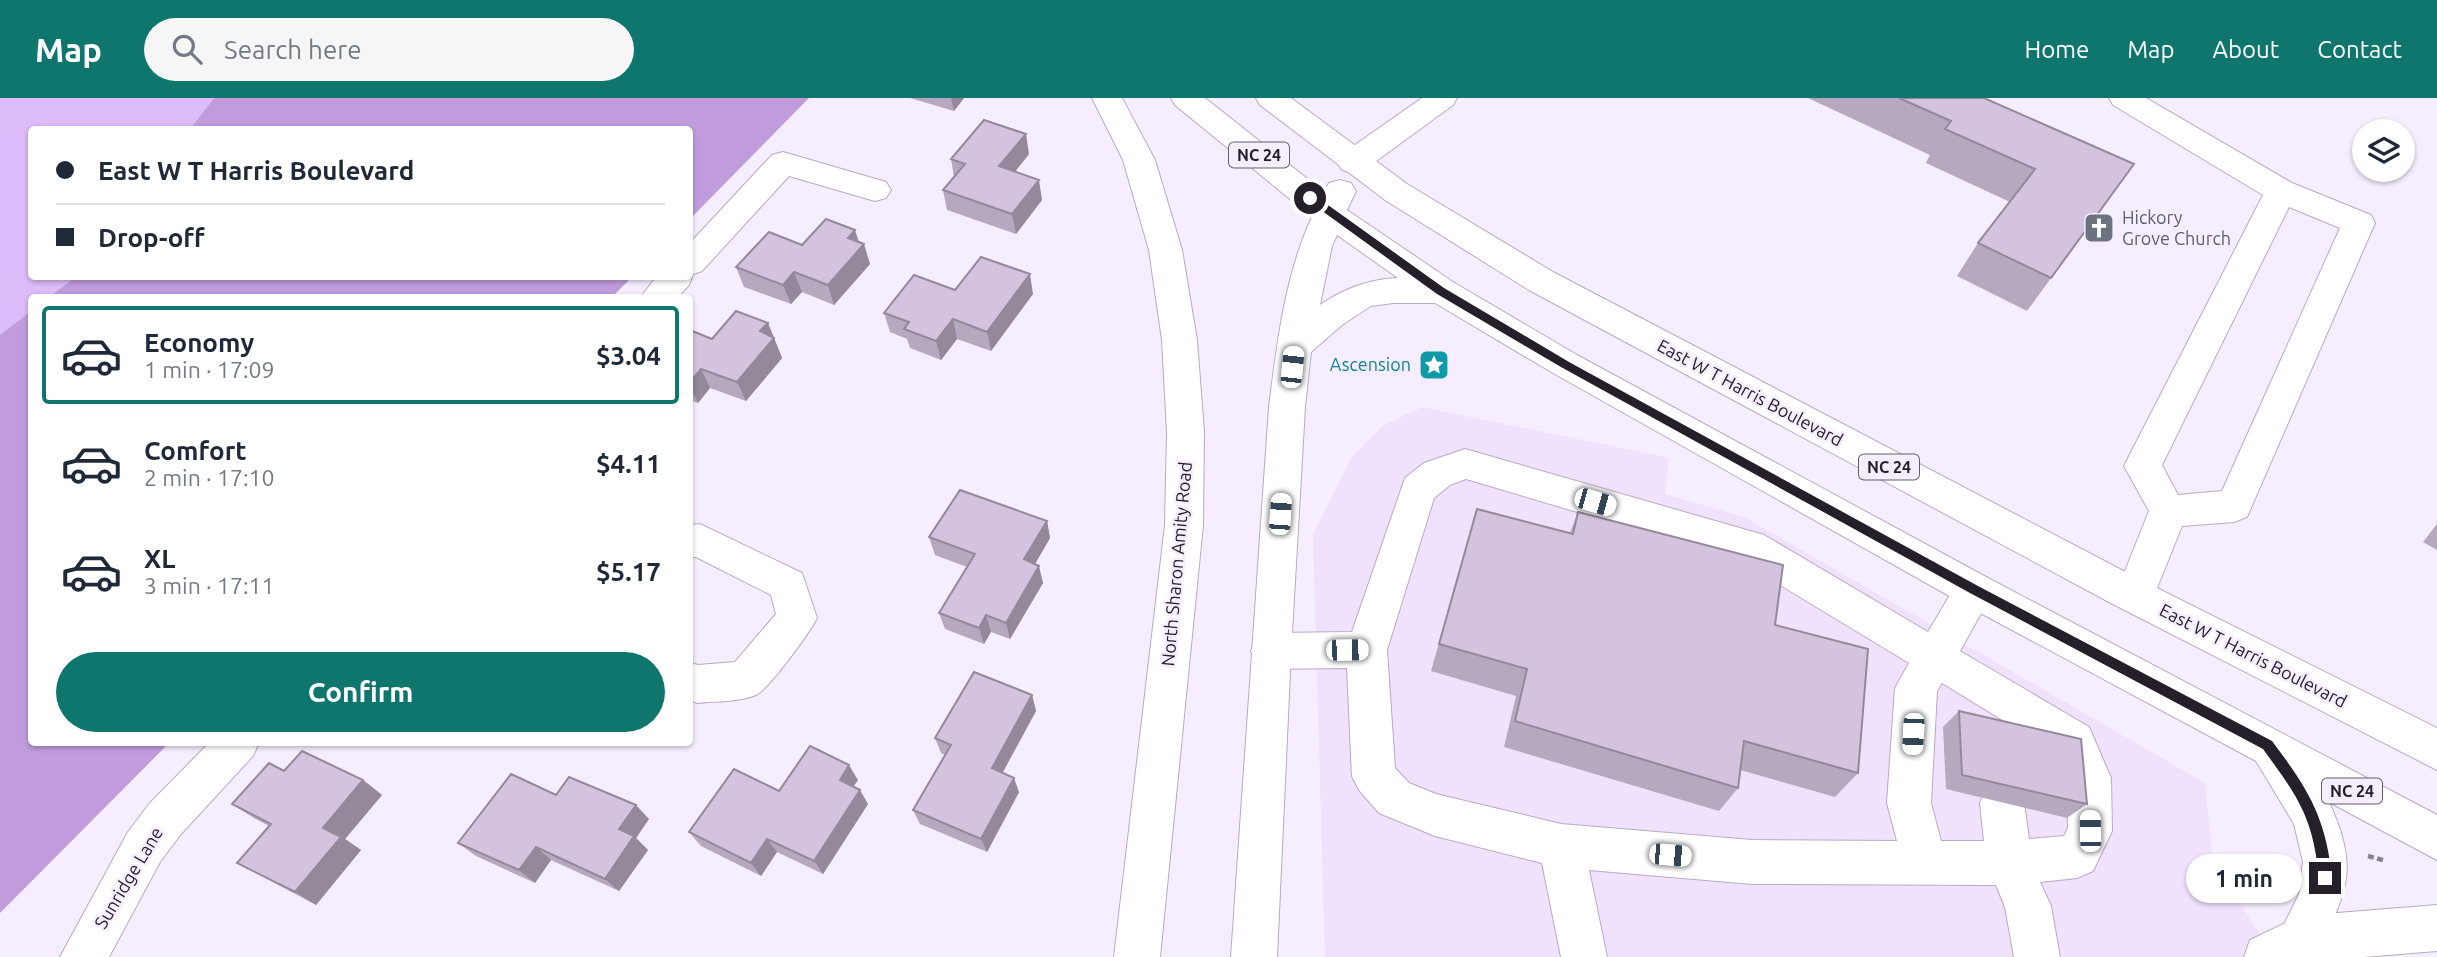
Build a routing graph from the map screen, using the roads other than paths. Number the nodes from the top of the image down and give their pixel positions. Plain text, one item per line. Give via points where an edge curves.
1 (1107, 98) edge
2 (1186, 98) edge
3 (1271, 98) edge
4 (1442, 98) edge
5 (2124, 98) edge
6 (1353, 162) junction
7 (875, 190) dead end
8 (2281, 191) junction
9 (1330, 214) junction
10 (693, 260) edge
11 (673, 280) edge
12 (1441, 291) junction
13 (661, 294) edge
14 (1294, 347) junction
15 (2168, 512) junction
16 (693, 541) edge
17 (1974, 590) junction
18 (2135, 596) junction
19 (1367, 650) junction
20 (1271, 651) junction
21 (1935, 657) junction
22 (693, 682) edge
23 (2267, 745) junction
24 (234, 746) edge
25 (2437, 750) edge
26 (2002, 803) edge
27 (2437, 839) edge
28 (1561, 846) junction
29 (1925, 863) junction
30 (2009, 863) junction
31 (2437, 928) edge
32 (2284, 948) edge
33 (83, 957) edge
34 (1137, 957) edge
35 (1254, 957) edge
36 (1584, 957) edge
37 (2037, 957) edge

1 - 34 main road, North Sharon Amity Road via 1138,157 1156,211 1177,298 1185,386 1184,524
2 - 9 main road, NC 24
3 - 6 main road, East W T Harris Boulevard / NC 24
4 - 6 main road
5 - 8 main road
6 - 9 main road
6 - 18 main road, East W T Harris Boulevard / NC 24 via 1541,281
7 - 10 main road via 783,163
8 - 15 main road via 2143,466
8 - 15 main road via 2359,223 2234,506
9 - 12 main road, NC 24
9 - 14 main road via 1315,246
11 - 13 main road
12 - 14 main road via 1372,291 1341,307
12 - 17 main road, NC 24
14 - 20 main road
15 - 18 main road
16 - 22 main road via 700,540 788,584 797,618 746,680
17 - 21 main road
17 - 23 main road, NC 24
18 - 25 main road, East W T Harris Boulevard / NC 24
19 - 20 main road
19 - 21 main road via 1418,488 1437,474 1465,464 1751,547
19 - 28 main road via 1374,776 1394,798 1435,815
20 - 35 main road
21 - 29 main road via 1916,688 1909,803
21 - 30 main road via 2001,719 2074,741 2089,778 2090,831 2077,856
23 - 27 main road, NC 24
23 - 32 main road via 2314,816 2325,878 2319,901
24 - 33 main road, Sunridge Lane via 144,847
26 - 30 main road
28 - 29 main road via 1752,862
28 - 36 main road
29 - 30 main road
30 - 37 main road via 2028,906
31 - 32 main road

